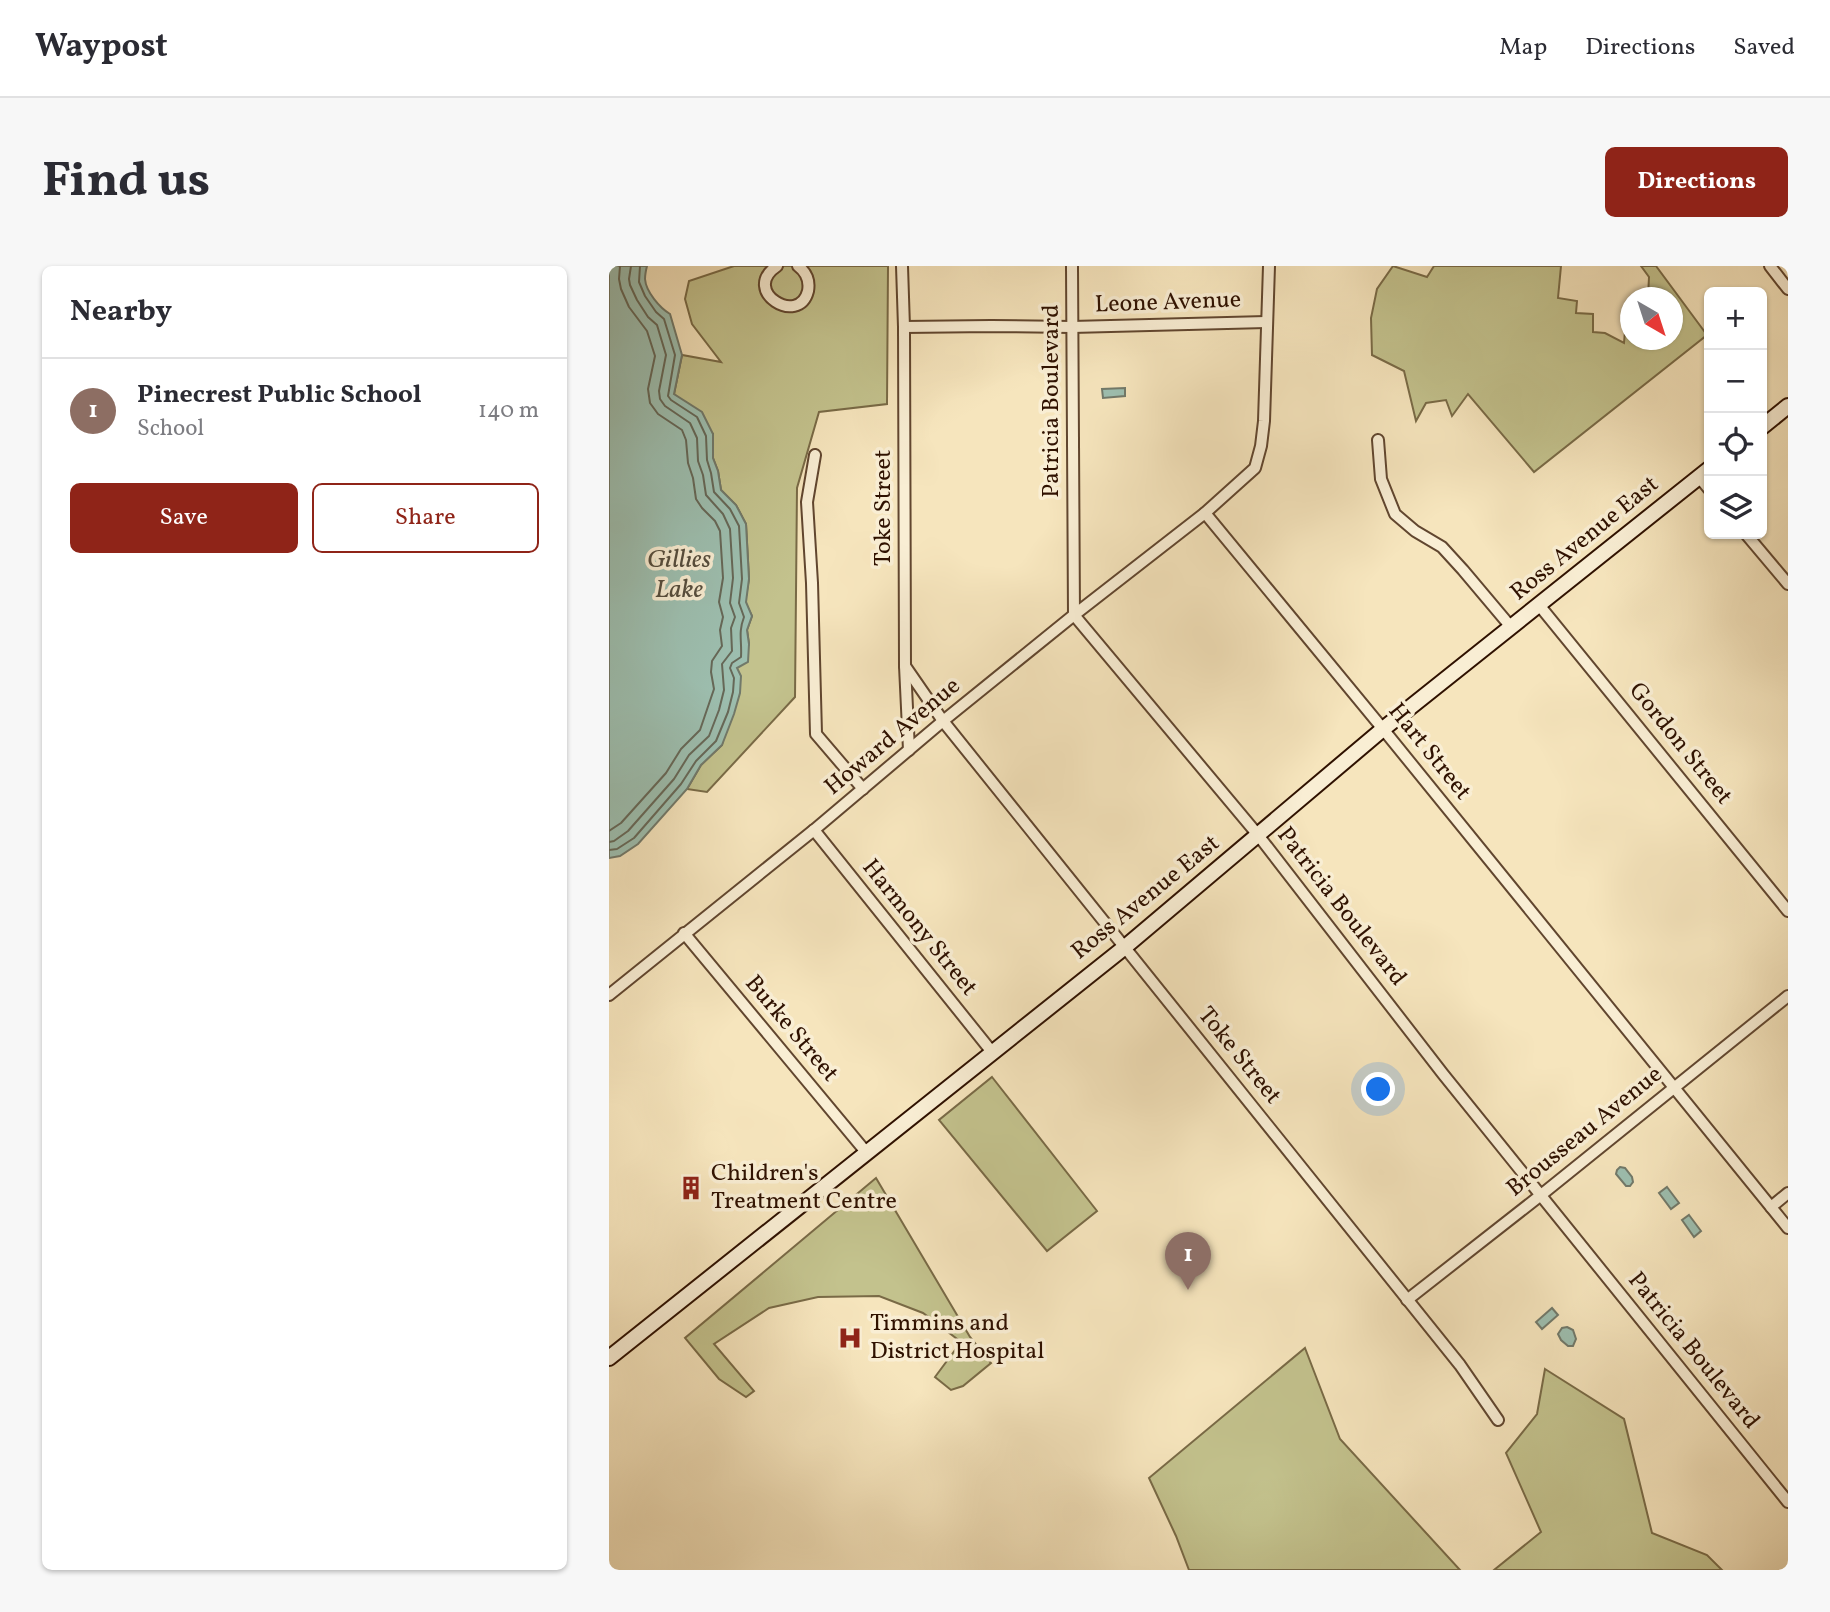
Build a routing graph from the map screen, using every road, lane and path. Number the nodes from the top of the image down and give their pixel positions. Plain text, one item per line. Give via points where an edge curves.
1 (776, 266) edge
2 (798, 266) edge
3 (902, 266) edge
4 (1072, 266) edge
5 (1278, 266) edge
6 (1770, 266) edge
7 (1269, 270) edge
8 (1788, 289) edge
9 (1266, 322) junction
10 (904, 327) junction
11 (1072, 327) junction
12 (1788, 406) edge
13 (1767, 423) edge
14 (1378, 440) dead end
15 (815, 454) dead end
16 (1704, 473) edge
17 (1205, 513) junction
18 (1750, 539) edge
19 (1788, 584) edge
20 (1539, 604) junction
21 (1074, 615) junction
22 (1511, 627) junction
23 (905, 666) junction
24 (943, 721) junction
25 (1384, 729) junction
26 (909, 750) junction
27 (863, 789) junction
28 (814, 830) junction
29 (1258, 835) junction
30 (1788, 911) edge
31 (684, 933) junction
32 (1125, 947) junction
33 (609, 995) edge
34 (1788, 996) edge
35 (992, 1052) junction
36 (1675, 1088) junction
37 (866, 1152) junction
38 (1788, 1193) edge
39 (1541, 1195) junction
40 (1771, 1207) junction
41 (1788, 1228) edge
42 (1407, 1300) junction
43 (609, 1358) edge
44 (1498, 1420) dead end
45 (1788, 1502) edge

1 - 2 street via 768,274 767,293 775,303 788,306 801,301 808,289 807,276
3 - 10 street, Toke Street
4 - 11 street, Patricia Boulevard
5 - 7 street
6 - 8 street
7 - 9 street
9 - 11 street, Leone Avenue
9 - 17 street via 1264,421 1255,468
10 - 11 street, Leone Avenue
10 - 23 street, Toke Street
11 - 21 street, Patricia Boulevard
12 - 13 main road
14 - 22 street via 1381,479 1395,514 1441,547
15 - 27 street via 807,502 816,734
16 - 20 main road, Ross Avenue East
17 - 21 street, Howard Avenue
17 - 25 street, Hart Street
18 - 19 street
20 - 22 main road, Ross Avenue East
20 - 30 street, Gordon Street
21 - 24 street, Howard Avenue
21 - 29 street, Patricia Boulevard
22 - 25 main road, Ross Avenue East
23 - 24 street, Toke Street
23 - 26 street, Toke Street
24 - 26 street, Howard Avenue
24 - 32 street, Toke Street
25 - 29 main road, Ross Avenue East
25 - 36 street, Hart Street
26 - 27 street, Howard Avenue
27 - 28 street, Howard Avenue
28 - 31 street, Howard Avenue
28 - 35 street, Harmony Street
29 - 32 main road, Ross Avenue East
29 - 39 street, Patricia Boulevard
31 - 33 street, Howard Avenue
31 - 37 street, Burke Street
32 - 35 main road, Ross Avenue East
32 - 42 street, Toke Street
34 - 36 street, Brousseau Avenue
35 - 37 main road, Ross Avenue East
36 - 39 street, Brousseau Avenue
36 - 40 street, Hart Street
37 - 43 main road, Ross Avenue East
38 - 40 street
39 - 42 street, Brousseau Avenue
39 - 45 street, Patricia Boulevard
40 - 41 street, Hart Street
42 - 44 street, Toke Street

